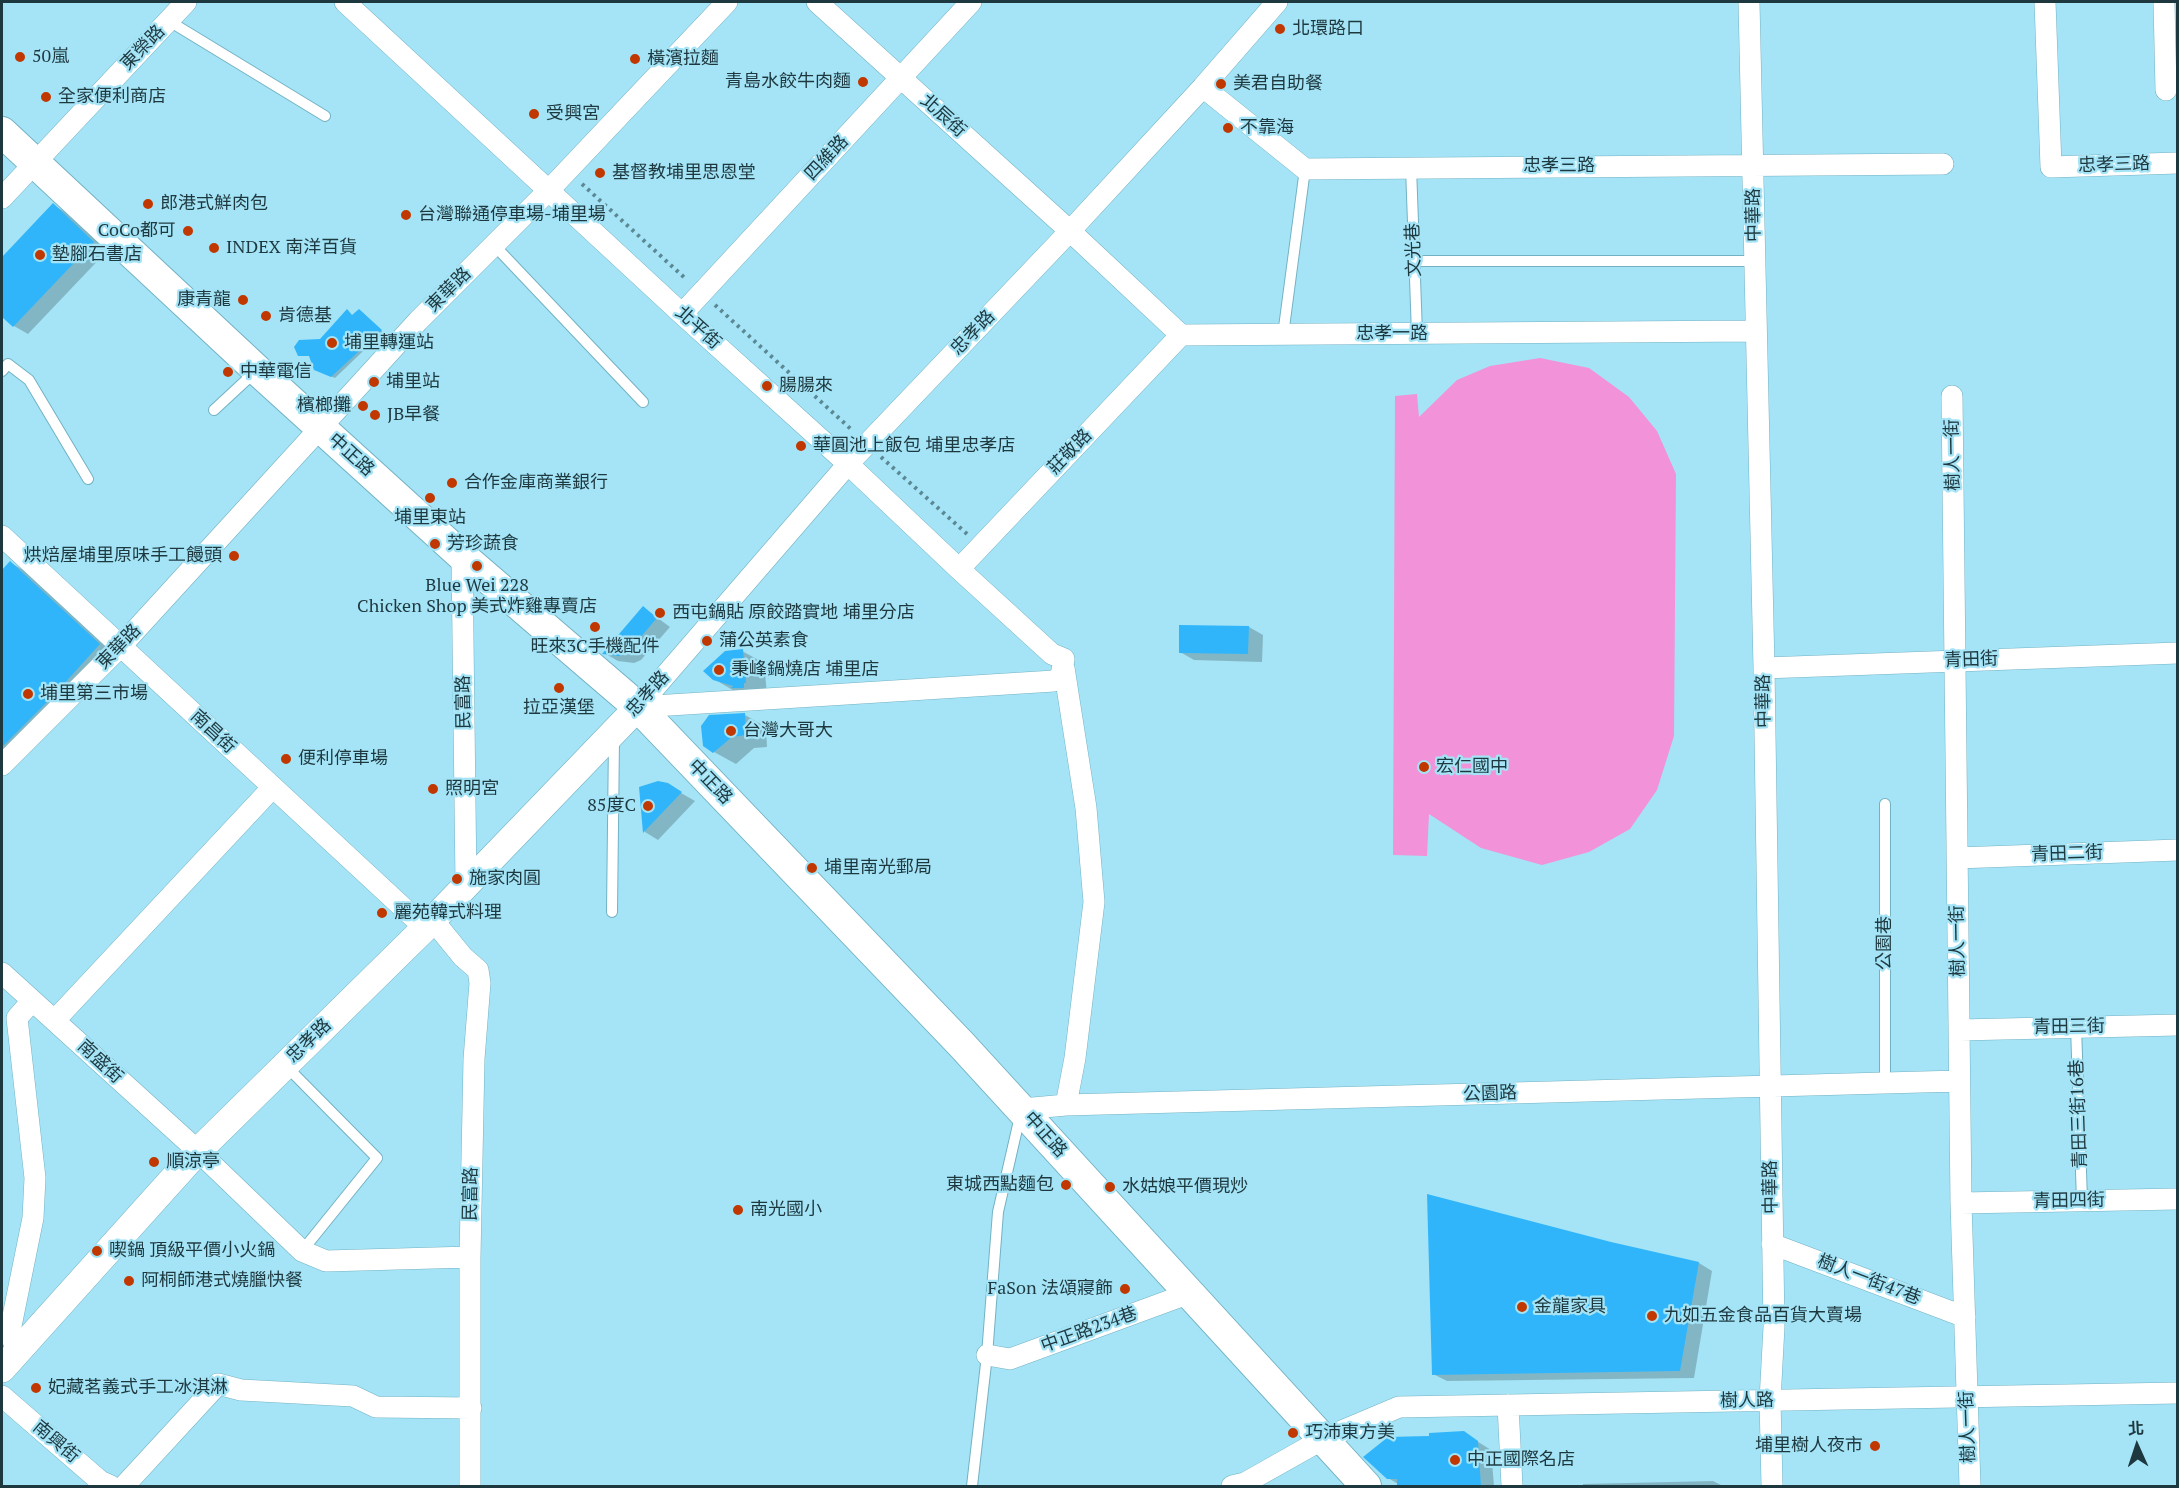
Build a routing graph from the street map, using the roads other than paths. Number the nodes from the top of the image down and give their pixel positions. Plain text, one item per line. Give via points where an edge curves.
1 (186, 2) edge
2 (345, 2) edge
3 (727, 2) edge
4 (817, 2) edge
5 (971, 2) edge
6 (1277, 2) edge
7 (1749, 2) edge
8 (2044, 2) edge
9 (2164, 2) edge
10 (169, 21) junction
11 (901, 78) junction
12 (1203, 87) junction
13 (2166, 90) dead end
14 (325, 116) dead end
15 (2, 132) edge
16 (33, 162) junction
17 (2178, 163) edge
18 (1943, 164) dead end
19 (1411, 166) junction
20 (1754, 166) junction
21 (1305, 169) junction
22 (549, 190) junction
23 (2, 198) edge
24 (1070, 231) junction
25 (494, 245) junction
26 (1414, 261) junction
27 (1755, 261) junction
28 (682, 314) junction
29 (1755, 331) junction
30 (1283, 334) junction
31 (1417, 334) junction
32 (1181, 335) junction
33 (257, 370) junction
34 (2, 371) edge
35 (1952, 396) dead end
36 (643, 402) dead end
37 (214, 410) dead end
38 (321, 428) junction
39 (848, 464) junction
40 (88, 478) dead end
41 (2, 536) edge
42 (462, 556) junction
43 (959, 569) junction
44 (121, 646) junction
45 (2178, 653) edge
46 (1058, 661) junction
47 (1956, 661) junction
48 (1764, 668) junction
49 (638, 707) junction
50 (614, 731) junction
51 (2, 765) edge
52 (273, 787) junction
53 (1885, 804) dead end
54 (2178, 850) edge
55 (1957, 858) junction
56 (466, 884) junction
57 (612, 912) dead end
58 (429, 923) junction
59 (2, 973) edge
60 (32, 1001) junction
61 (55, 1020) junction
62 (2178, 1025) edge
63 (2076, 1027) junction
64 (1960, 1030) junction
65 (285, 1065) junction
66 (1959, 1081) junction
67 (1885, 1082) junction
68 (1769, 1086) junction
69 (1066, 1105) junction
70 (1022, 1109) junction
71 (198, 1151) junction
72 (2178, 1199) edge
73 (2082, 1200) junction
74 (1961, 1203) junction
75 (1772, 1244) junction
76 (302, 1251) junction
77 (470, 1257) junction
78 (1190, 1293) junction
79 (1965, 1317) junction
80 (987, 1355) junction
81 (9, 1361) edge
82 (2178, 1392) edge
83 (2, 1396) edge
84 (1967, 1396) junction
85 (1770, 1400) junction
86 (1508, 1405) junction
87 (471, 1408) junction
88 (1323, 1439) junction
89 (111, 1486) edge
90 (124, 1486) edge
91 (470, 1486) edge
92 (972, 1486) edge
93 (1232, 1486) edge
94 (1366, 1486) edge
95 (1512, 1486) edge
96 (1772, 1486) edge
97 (1970, 1486) edge

1 - 10 street, 東榮路
2 - 22 street, 北平街
3 - 22 street, 東華路
4 - 11 street, 北辰街
5 - 11 street, 四維路
6 - 12 street, 忠孝路
7 - 20 street, 中華路
8 - 17 street, 忠孝三路 via 2051,167
9 - 13 street
10 - 14 lane
10 - 16 street, 東榮路
11 - 24 street, 北辰街
11 - 28 street, 四維路
12 - 21 street
12 - 24 street, 忠孝路
15 - 16 main road, 中正路
16 - 23 street, 東榮路
16 - 33 main road, 中正路
18 - 20 street, 忠孝三路
19 - 20 street, 忠孝三路
19 - 21 street, 忠孝三路
19 - 26 lane, 文光巷
20 - 27 street, 中華路
21 - 30 lane
22 - 25 street, 東華路
22 - 28 street, 北平街
24 - 32 street
24 - 39 street, 忠孝路
25 - 36 lane
25 - 38 street, 東華路 via 417,321
26 - 27 lane
26 - 31 lane, 文光巷
27 - 29 street, 中華路
28 - 39 street, 北平街
29 - 31 street, 忠孝一路
29 - 48 street, 中華路
30 - 31 street, 忠孝一路
30 - 32 street, 忠孝一路
32 - 43 street, 莊敬路
33 - 37 lane
33 - 38 main road, 中正路
34 - 40 lane via 8,364 29,380
35 - 47 street, 樹人一街
38 - 42 main road, 中正路
38 - 44 street, 東華路
39 - 43 street, 北平街
39 - 49 street, 忠孝路
41 - 44 street, 南昌街
42 - 49 main road, 中正路
42 - 56 street, 民富路
43 - 46 street, 北平街
44 - 51 street, 東華路
44 - 52 street, 南昌街
45 - 47 street, 青田街
46 - 49 street via 1061,676 1054,681
46 - 69 street via 1086,808 1094,902
47 - 48 street, 青田街
47 - 55 street, 樹人一街
48 - 68 street, 中華路
49 - 50 street, 忠孝路
49 - 70 main road, 中正路
50 - 56 street, 忠孝路
50 - 57 lane
52 - 58 street, 南昌街
52 - 61 street
53 - 67 lane, 公園巷
54 - 55 street, 青田二街
55 - 64 street, 樹人一街
56 - 58 street, 忠孝路
58 - 65 street, 忠孝路
58 - 77 street, 民富路 via 478,970 480,983 474,1059
59 - 60 street, 南盛街
60 - 61 street, 南盛街
60 - 81 street via 17,1018 35,1178 33,1218 10,1331
61 - 71 street, 南盛街
62 - 63 street, 青田三街
63 - 64 street, 青田三街
63 - 73 lane, 青田三街16巷
64 - 66 street, 樹人一街
65 - 71 street, 忠孝路
65 - 76 lane via 377,1158
66 - 67 street, 公園路
66 - 74 street, 樹人一街
67 - 68 street, 公園路
68 - 69 street, 公園路
68 - 75 street, 中華路
69 - 70 street, 公園路
70 - 78 main road, 中正路
70 - 80 lane via 998,1212
71 - 76 street, 南盛街
71 - 81 street, 忠孝路
72 - 73 street, 青田四街
73 - 74 street, 青田四街
74 - 79 street, 樹人一街
75 - 79 street, 樹人一街47巷
75 - 85 street, 中華路
76 - 77 street via 326,1261
77 - 87 street, 民富路
78 - 80 street, 中正路234巷 via 1010,1359
78 - 88 main road, 中正路
79 - 84 street, 樹人一街
80 - 92 lane
82 - 84 street, 樹人路
83 - 89 street, 南興街
84 - 85 street, 樹人路
84 - 97 street, 樹人一街
85 - 86 street, 樹人路
85 - 96 street, 中華路
86 - 88 street, 樹人路 via 1399,1407
86 - 95 street
87 - 90 street via 376,1407 353,1396 242,1390 218,1384
87 - 91 street, 民富路
88 - 93 street via 1245,1483
88 - 94 main road, 中正路

